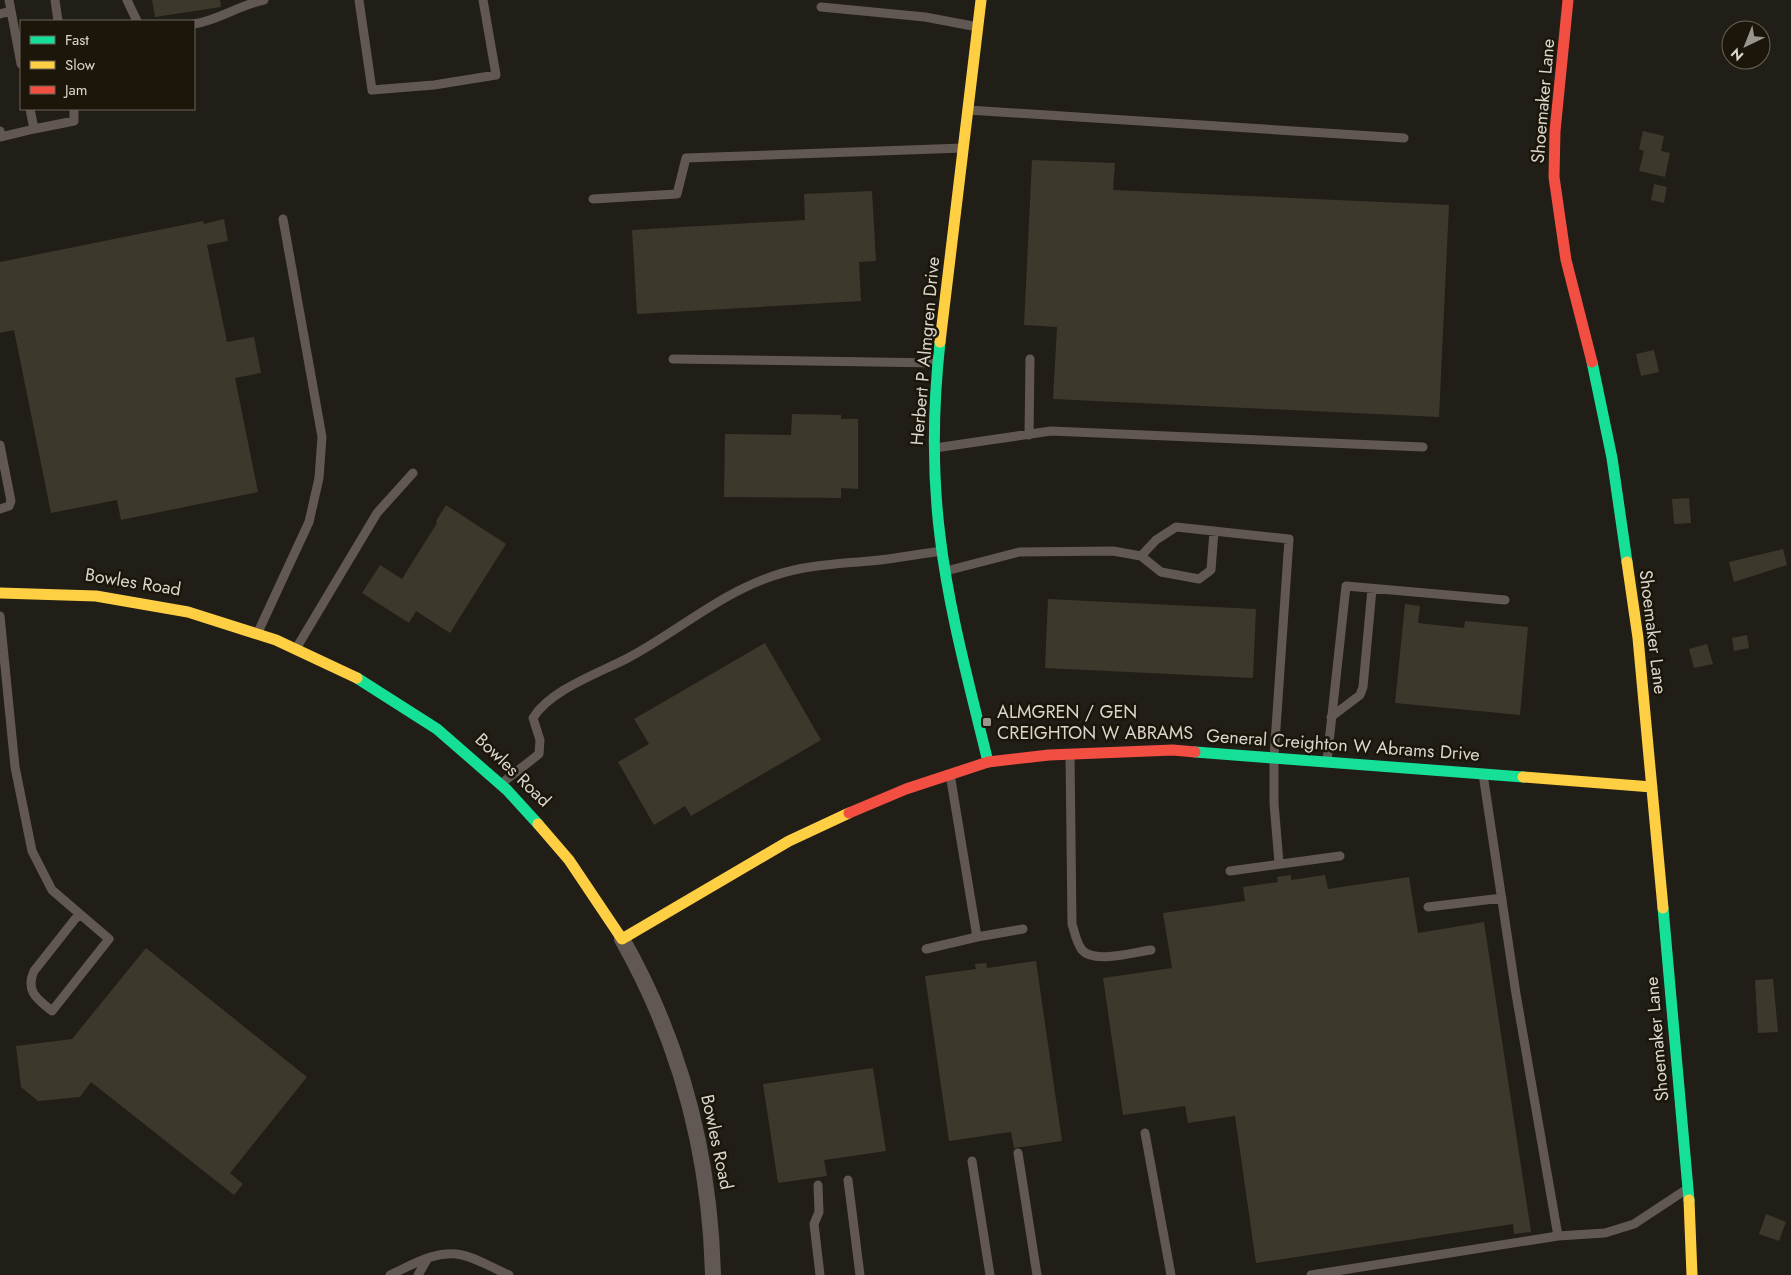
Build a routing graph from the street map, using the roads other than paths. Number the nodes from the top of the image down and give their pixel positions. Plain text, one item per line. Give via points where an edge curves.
1 (9, 0) edge
2 (55, 0) edge
3 (127, 0) edge
4 (264, 0) edge
5 (359, 0) edge
6 (483, 0) edge
7 (980, 0) edge
8 (1568, 0) edge
9 (821, 7) dead end
10 (11, 11) junction
11 (0, 14) edge
12 (58, 20) edge
13 (137, 20) edge
14 (195, 24) edge
15 (978, 27) junction
16 (20, 59) edge
17 (30, 110) edge
18 (74, 110) edge
19 (968, 110) junction
20 (34, 129) junction
21 (0, 131) edge
22 (1404, 138) dead end
23 (963, 148) junction
24 (593, 198) dead end
25 (283, 219) dead end
26 (673, 359) dead end
27 (1030, 359) dead end
28 (938, 363) junction
29 (1029, 435) junction
30 (0, 445) edge
31 (1423, 447) dead end
32 (934, 448) junction
33 (412, 473) dead end
34 (0, 509) edge
35 (1214, 531) junction
36 (942, 551) junction
37 (1141, 556) junction
38 (946, 571) junction
39 (1372, 589) junction
40 (0, 593) edge
41 (1504, 600) dead end
42 (0, 616) edge
43 (258, 632) junction
44 (297, 648) junction
45 (1331, 717) junction
46 (1070, 753) junction
47 (1274, 757) junction
48 (988, 762) junction
49 (1326, 762) junction
50 (950, 774) junction
51 (1483, 774) junction
52 (502, 783) junction
53 (1652, 786) junction
54 (1340, 856) dead end
55 (1279, 863) junction
56 (1230, 871) dead end
57 (1502, 898) junction
58 (1428, 907) dead end
59 (79, 914) junction
60 (1023, 929) dead end
61 (977, 937) junction
62 (622, 939) junction
63 (926, 949) dead end
64 (1151, 950) dead end
65 (1145, 1133) dead end
66 (1018, 1153) dead end
67 (972, 1161) dead end
68 (848, 1180) dead end
69 (818, 1185) dead end
70 (1688, 1188) junction
71 (1558, 1236) junction
72 (428, 1258) junction
73 (390, 1275) edge
74 (418, 1275) edge
75 (509, 1275) edge
76 (714, 1275) edge
77 (820, 1275) edge
78 (860, 1275) edge
79 (990, 1275) edge
80 (1037, 1275) edge
81 (1172, 1275) edge
82 (1311, 1275) edge
83 (1692, 1275) edge

1 - 10 lane
2 - 12 lane
3 - 13 lane
4 - 14 lane via 248,3 212,21
5 - 6 lane via 372,90 496,75
7 - 15 street, Herbert P Almgren Drive
8 - 53 street, Shoemaker Lane via 1555,131 1554,177 1566,260 1612,458 1638,638
9 - 15 lane via 925,17
10 - 11 lane
10 - 16 lane
15 - 19 street, Herbert P Almgren Drive
17 - 20 lane
18 - 20 lane via 74,121
19 - 22 lane
19 - 23 street, Herbert P Almgren Drive
20 - 21 lane via 1,137
23 - 24 lane via 686,158 677,194
23 - 28 street, Herbert P Almgren Drive
25 - 43 lane via 322,437 320,478 309,522
26 - 28 lane
27 - 29 lane
28 - 32 street, Herbert P Almgren Drive
29 - 31 lane via 1051,431
29 - 32 lane
30 - 34 lane via 11,502
32 - 36 street, Herbert P Almgren Drive
33 - 44 lane via 377,513
35 - 37 lane via 1176,527 1156,540
35 - 37 lane via 1211,570 1199,579 1161,572
35 - 47 lane via 1289,539
36 - 38 street, Herbert P Almgren Drive
36 - 52 lane via 820,564 773,576 734,592 635,655 553,696 533,718 540,740 540,754
37 - 38 lane via 1113,551 1019,552
38 - 48 street, Herbert P Almgren Drive
39 - 41 lane
39 - 45 lane via 1364,687 1360,695
39 - 45 lane via 1346,586
40 - 43 street, Bowles Road via 81,593 210,617
42 - 59 lane via 15,767 32,851 52,890
43 - 44 street, Bowles Road
44 - 52 street, Bowles Road via 351,673 405,705
45 - 49 lane
46 - 47 street, General Creighton W Abrams Drive via 1173,750
46 - 48 street, General Creighton W Abrams Drive
46 - 64 lane via 1072,924 1077,942 1084,952 1096,958
47 - 49 street, General Creighton W Abrams Drive
47 - 55 lane
48 - 50 street, General Creighton W Abrams Drive
49 - 51 street, General Creighton W Abrams Drive
50 - 61 lane
50 - 62 street, General Creighton W Abrams Drive via 813,829
51 - 53 street, General Creighton W Abrams Drive
51 - 57 lane
52 - 62 street, Bowles Road via 573,863
53 - 70 street, Shoemaker Lane
54 - 55 lane
55 - 56 lane
57 - 58 lane
57 - 71 lane
59 - 59 lane via 31,978 30,986 35,997 52,1011 109,939
60 - 61 lane
61 - 63 lane
62 - 76 street, Bowles Road via 669,1037 694,1119 710,1208
65 - 81 lane
66 - 80 lane
67 - 79 lane
68 - 78 lane
69 - 77 lane via 819,1212 814,1224
70 - 71 lane via 1634,1224 1605,1233
70 - 83 street, Shoemaker Lane
71 - 82 lane
72 - 73 lane
72 - 74 lane
72 - 75 lane via 444,1254 462,1255

